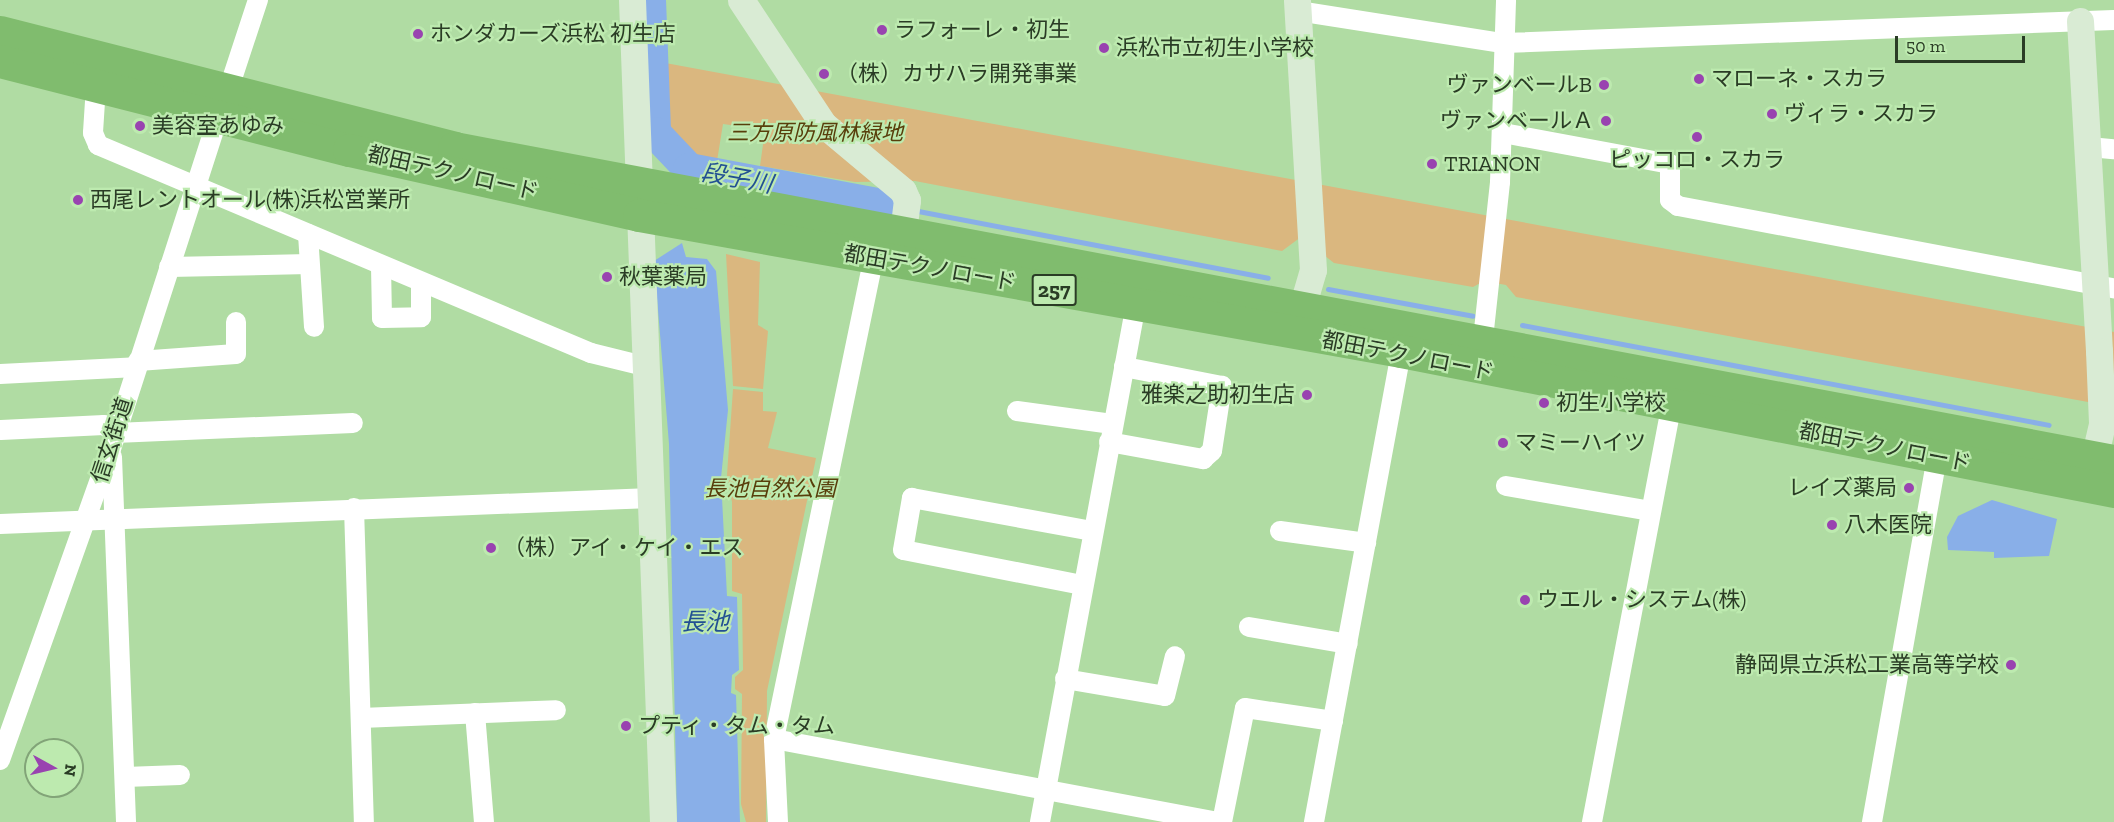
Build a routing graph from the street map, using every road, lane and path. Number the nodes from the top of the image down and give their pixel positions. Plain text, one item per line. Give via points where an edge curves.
1 (258, 0) edge
2 (632, 0) edge
3 (741, 0) edge
4 (1506, 0) edge
5 (1298, 5) edge
6 (2114, 20) edge
7 (2080, 21) junction
8 (0, 32) edge
9 (1503, 43) junction
10 (0, 61) edge
11 (96, 86) junction
12 (223, 104) junction
13 (1503, 133) junction
14 (2101, 148) edge
15 (196, 189) junction
16 (638, 200) junction
17 (905, 218) junction
18 (308, 234) junction
19 (874, 258) junction
20 (309, 264) junction
21 (381, 266) junction
22 (170, 267) junction
23 (421, 282) junction
24 (2105, 286) edge
25 (1136, 304) junction
26 (236, 322) dead end
27 (1297, 322) junction
28 (314, 327) dead end
29 (1483, 339) junction
30 (1401, 351) junction
31 (137, 364) junction
32 (644, 366) junction
33 (1124, 367) junction
34 (0, 374) edge
35 (1671, 406) junction
36 (1017, 411) dead end
37 (353, 423) dead end
38 (1, 430) edge
39 (1111, 433) junction
40 (113, 441) junction
41 (1937, 457) junction
42 (2104, 460) edge
43 (1506, 486) dead end
44 (2114, 491) edge
45 (651, 498) junction
46 (354, 508) junction
47 (1650, 511) junction
48 (115, 518) junction
49 (86, 519) junction
50 (0, 524) edge
51 (1092, 531) junction
52 (1280, 531) dead end
53 (1366, 543) junction
54 (1082, 585) junction
55 (1249, 627) dead end
56 (1348, 644) junction
57 (1175, 656) dead end
58 (1065, 679) junction
59 (556, 710) dead end
60 (475, 713) junction
61 (361, 718) junction
62 (1334, 721) junction
63 (774, 739) junction
64 (0, 760) edge
65 (180, 775) dead end
66 (125, 777) junction
67 (1046, 789) junction
68 (126, 822) edge
69 (364, 822) edge
70 (484, 822) edge
71 (663, 822) edge
72 (778, 822) edge
73 (1040, 822) edge
74 (1220, 822) edge
75 (1314, 822) edge
76 (1592, 822) edge
77 (1872, 822) edge

1 - 12 street, 信玄街道
2 - 16 street
3 - 17 street via 823,124
4 - 9 street
5 - 9 street
5 - 27 street via 1313,270
6 - 7 street
7 - 9 street
7 - 14 street
8 - 12 highway, 都田テクノロード / 257
9 - 13 street
10 - 11 highway, 都田テクノロード / 257
11 - 12 highway, 都田テクノロード / 257
11 - 15 street via 93,133 98,145
12 - 15 street, 信玄街道
12 - 16 highway, 都田テクノロード / 257 via 454,148
13 - 24 street via 1670,164 1670,200 1678,206
13 - 29 street
14 - 24 street
15 - 18 street
15 - 22 street, 信玄街道
16 - 17 highway, 都田テクノロード / 257
16 - 19 highway, 都田テクノロード / 257
16 - 32 street
17 - 27 highway, 都田テクノロード / 257
18 - 20 street
18 - 21 street
19 - 25 highway, 都田テクノロード / 257
19 - 63 street
20 - 22 street
20 - 28 street
21 - 23 street
21 - 23 street via 382,318 421,317
22 - 31 street, 信玄街道
23 - 32 street via 591,353
24 - 42 street
25 - 27 highway, 都田テクノロード / 257
25 - 33 street
26 - 31 street via 236,354
27 - 29 highway, 都田テクノロード / 257
27 - 30 highway, 都田テクノロード / 257
29 - 42 highway, 都田テクノロード / 257
30 - 35 highway, 都田テクノロード / 257
30 - 53 street
31 - 34 street
31 - 40 street, 信玄街道
32 - 45 street
33 - 39 street
33 - 39 street via 1222,386 1212,451 1203,459
35 - 41 highway, 都田テクノロード / 257
35 - 47 street
36 - 39 street
37 - 40 street
38 - 40 street via 104,425
39 - 51 street
40 - 48 street
40 - 49 street, 信玄街道
41 - 44 highway, 都田テクノロード / 257
41 - 77 street
43 - 47 street
45 - 46 street
45 - 71 street
46 - 48 street
46 - 61 street
47 - 76 street
48 - 49 street
48 - 66 street
49 - 50 street
49 - 64 street, 信玄街道
51 - 54 street
51 - 54 street via 912,498 903,550
52 - 53 street
53 - 56 street
54 - 58 street
55 - 56 street
56 - 62 street
57 - 58 street via 1166,696
58 - 67 street
59 - 60 street
60 - 61 street
60 - 70 street
61 - 69 street
62 - 74 street via 1245,708
62 - 75 street
63 - 67 street
63 - 72 street
65 - 66 street
66 - 68 street
67 - 73 street
67 - 74 street

